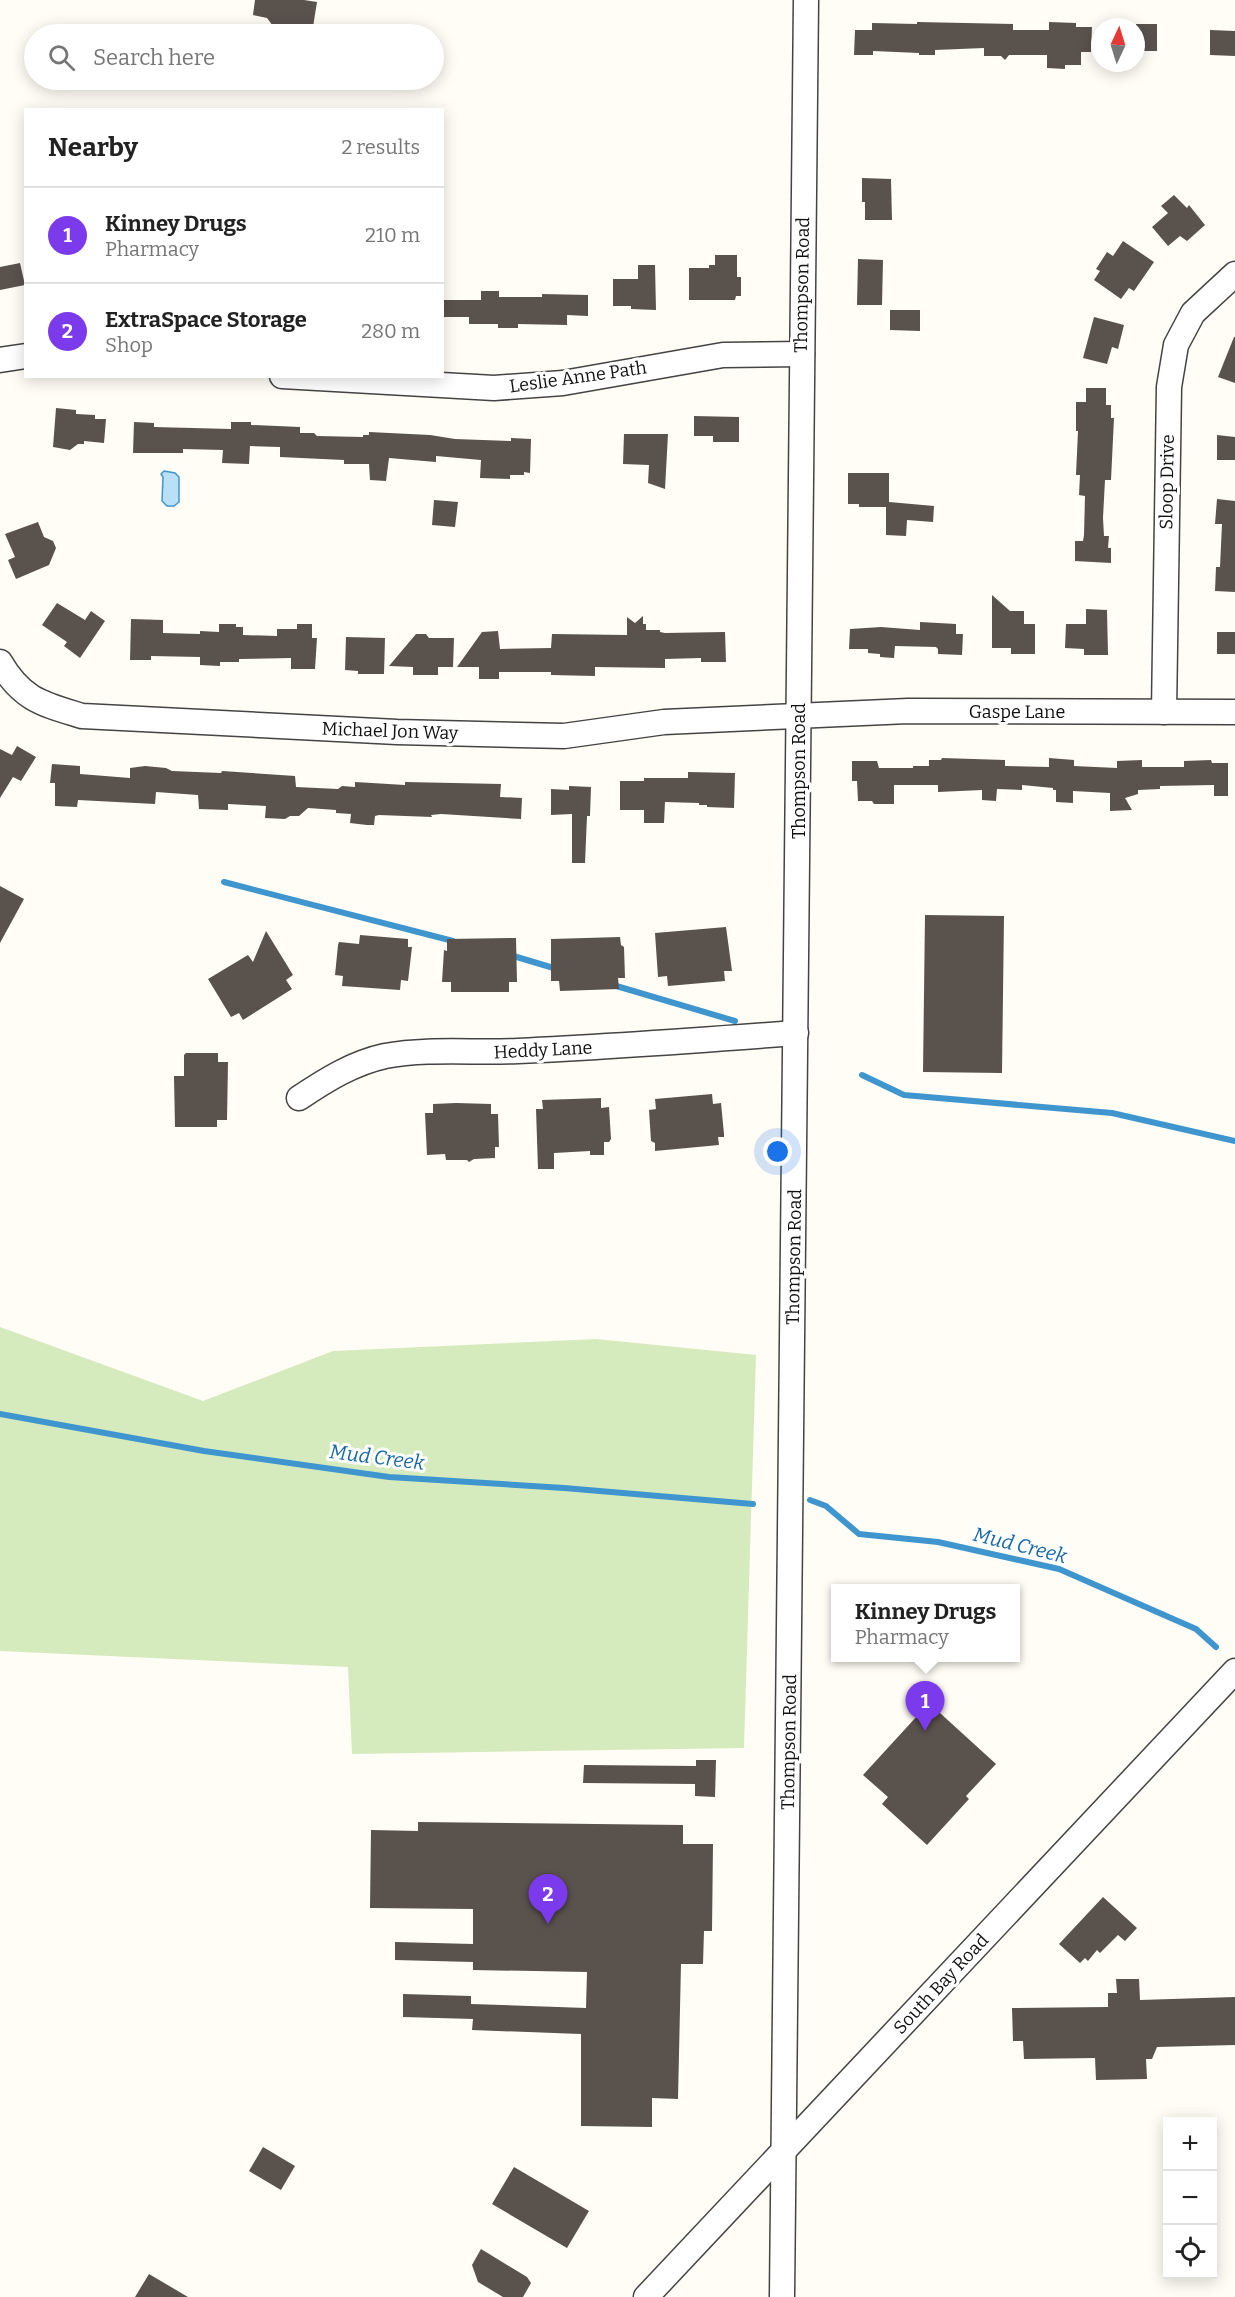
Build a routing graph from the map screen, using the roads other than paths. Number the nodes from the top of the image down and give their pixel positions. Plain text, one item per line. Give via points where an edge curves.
1 (806, 0) edge
2 (1235, 274) edge
3 (802, 354) junction
4 (24, 357) edge
5 (0, 360) edge
6 (317, 378) edge
7 (0, 662) edge
8 (1164, 712) junction
9 (1235, 712) edge
10 (799, 716) junction
11 (796, 1033) junction
12 (299, 1098) dead end
13 (1235, 1671) edge
14 (784, 2151) junction
15 (646, 2297) edge
16 (782, 2297) edge

1 - 3 street, Thompson Road
2 - 8 street, Sloop Drive via 1193,313 1176,345 1171,376
3 - 6 street, Leslie Anne Path via 723,355 563,383 494,388
3 - 10 street, Thompson Road
4 - 5 street
7 - 10 street, Michael Jon Way via 10,680 27,696 82,716 564,736 664,722
8 - 9 street, Gaspe Lane
8 - 10 street, Gaspe Lane via 908,711
10 - 11 street, Thompson Road
11 - 12 street, Heddy Lane via 648,1045 385,1056 331,1076
11 - 14 street, Thompson Road
13 - 14 street, South Bay Road
14 - 15 street, South Bay Road
14 - 16 street, Thompson Road

